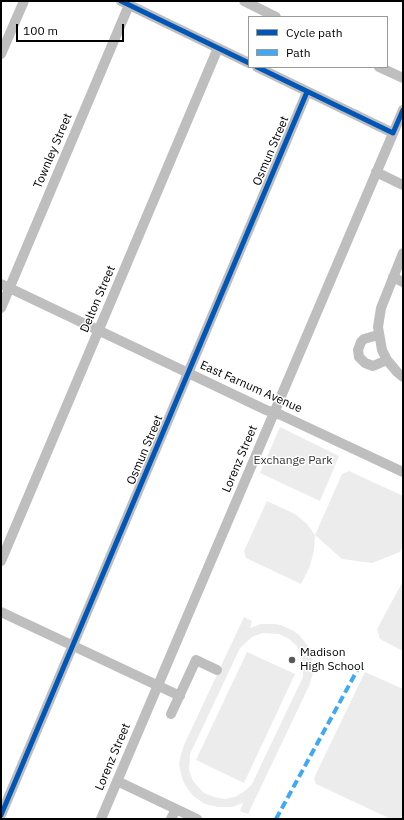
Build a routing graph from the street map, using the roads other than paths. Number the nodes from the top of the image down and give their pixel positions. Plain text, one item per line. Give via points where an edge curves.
1 (24, 1) edge
2 (244, 1) edge
3 (125, 3) edge
4 (274, 16) edge
5 (218, 48) junction
6 (1, 54) edge
7 (248, 63) edge
8 (258, 68) edge
9 (381, 68) edge
10 (403, 78) edge
11 (308, 92) junction
12 (403, 110) edge
13 (393, 134) junction
14 (376, 172) junction
15 (403, 185) edge
16 (403, 253) edge
17 (393, 277) junction
18 (403, 282) edge
19 (5, 286) edge
20 (1, 308) edge
21 (99, 330) junction
22 (378, 335) junction
23 (387, 360) junction
24 (188, 373) junction
25 (403, 377) edge
26 (275, 413) junction
27 (403, 472) edge
28 (1, 560) edge
29 (1, 612) edge
30 (73, 646) junction
31 (217, 670) dead end
32 (157, 685) junction
33 (180, 696) junction
34 (171, 714) dead end
35 (117, 781) junction
36 (176, 809) junction
37 (1, 815) edge
38 (101, 819) edge
39 (172, 819) edge
40 (197, 819) edge

1 - 6 street
2 - 4 street
3 - 5 street
3 - 19 street, Townley Street
5 - 7 street
5 - 21 street, Delton Street
8 - 11 street
9 - 10 street
11 - 13 street
11 - 24 street, Osmun Street
12 - 13 street, Lorenz Street
13 - 14 street, Lorenz Street
14 - 15 street
14 - 26 street, Lorenz Street
16 - 17 street
17 - 18 street
17 - 22 street via 381,308
19 - 20 street, Townley Street
19 - 21 street, East Farnum Avenue
21 - 24 street, East Farnum Avenue
21 - 28 street, Delton Street
22 - 23 street
22 - 23 street via 360,342 359,357 373,366
23 - 25 street
24 - 26 street, East Farnum Avenue
24 - 30 street, Osmun Street
26 - 27 street, East Farnum Avenue
26 - 32 street, Lorenz Street
29 - 30 street
30 - 32 street
30 - 37 street, Osmun Street
31 - 33 street via 196,660
32 - 33 street
32 - 35 street, Lorenz Street
33 - 34 street
35 - 36 street
35 - 38 street, Lorenz Street
36 - 39 street
36 - 40 street

